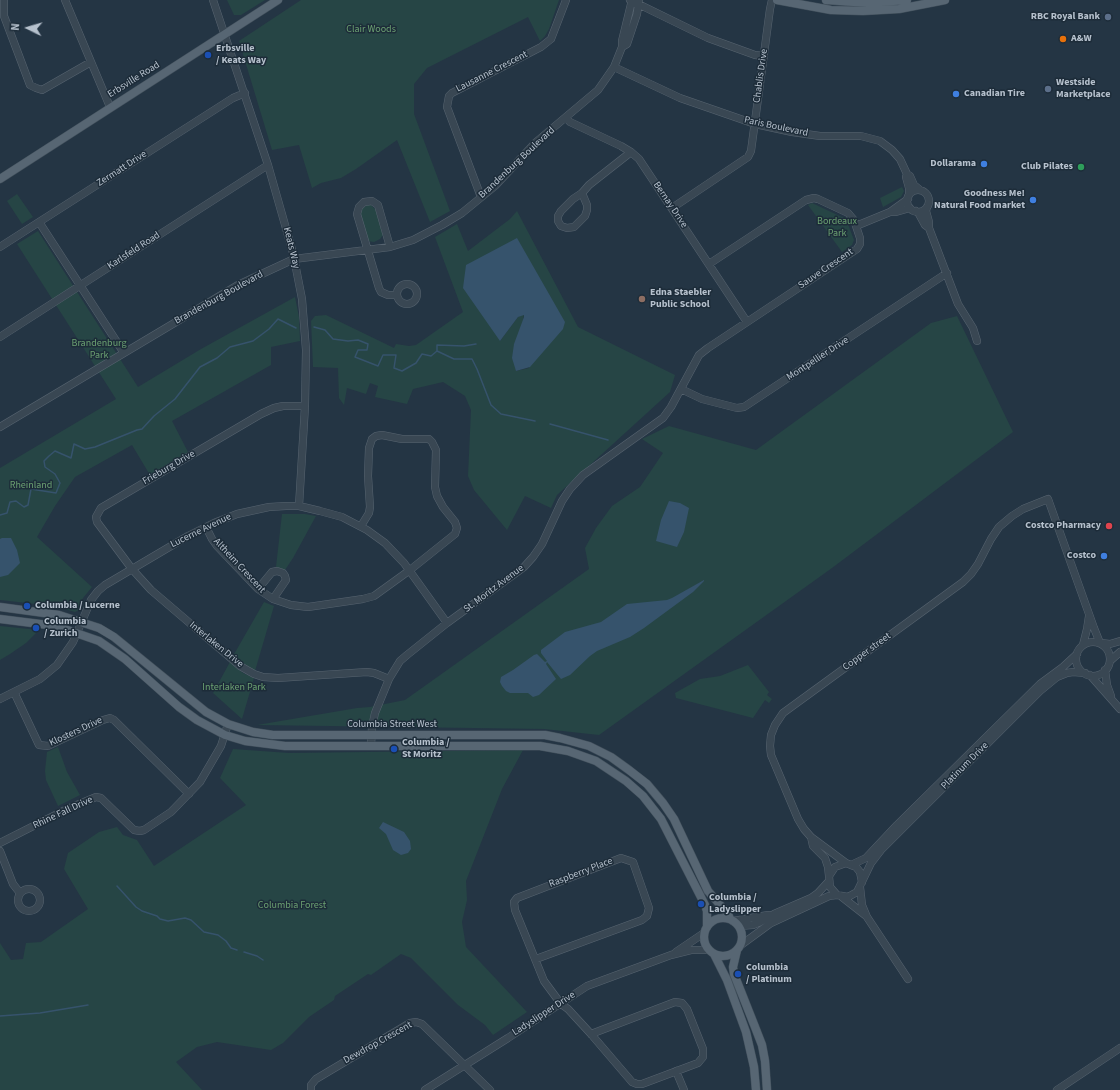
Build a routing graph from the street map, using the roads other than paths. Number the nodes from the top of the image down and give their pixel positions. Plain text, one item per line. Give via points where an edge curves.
1 (4, 0) edge
2 (66, 0) edge
3 (213, 0) edge
4 (278, 0) edge
5 (566, 0) edge
6 (772, 0) edge
7 (778, 0) edge
8 (826, 0) edge
9 (907, 0) edge
10 (944, 0) edge
11 (634, 1) edge
12 (225, 35) junction
13 (764, 56) junction
14 (91, 62) junction
15 (614, 68) junction
16 (245, 93) junction
17 (110, 107) junction
18 (566, 118) junction
19 (755, 124) junction
20 (631, 152) junction
21 (268, 165) junction
22 (906, 174) junction
23 (0, 178) edge
24 (920, 190) junction
25 (582, 193) junction
26 (481, 197) junction
27 (908, 197) junction
28 (927, 207) junction
29 (672, 208) junction
30 (913, 209) junction
31 (890, 212) junction
32 (39, 222) junction
33 (856, 226) junction
34 (929, 228) junction
35 (0, 246) edge
36 (390, 247) junction
37 (368, 249) junction
38 (294, 259) junction
39 (709, 264) junction
40 (947, 274) junction
41 (80, 286) junction
42 (397, 295) dead end
43 (747, 322) junction
44 (0, 337) edge
45 (977, 341) dead end
46 (124, 353) junction
47 (681, 389) junction
48 (305, 406) junction
49 (0, 427) edge
50 (299, 506) junction
51 (361, 526) junction
52 (206, 527) junction
53 (132, 568) junction
54 (410, 570) junction
55 (258, 589) junction
56 (273, 600) junction
57 (0, 607) edge
58 (1089, 614) junction
59 (0, 619) edge
60 (82, 622) junction
61 (447, 623) junction
62 (77, 633) junction
63 (1120, 641) edge
64 (1101, 643) junction
65 (1083, 645) junction
66 (1120, 652) edge
67 (1077, 654) junction
68 (1110, 661) junction
69 (1105, 670) junction
70 (1088, 674) junction
71 (389, 679) junction
72 (14, 692) junction
73 (1111, 698) junction
74 (0, 699) edge
75 (1120, 709) edge
76 (228, 724) junction
77 (371, 734) junction
78 (225, 735) junction
79 (371, 746) junction
80 (189, 794) junction
81 (811, 837) junction
82 (0, 842) edge
83 (0, 851) edge
84 (849, 864) junction
85 (829, 878) junction
86 (861, 885) junction
87 (20, 893) dead end
88 (840, 896) junction
89 (868, 917) junction
90 (734, 922) junction
91 (705, 930) junction
92 (739, 948) junction
93 (711, 952) junction
94 (671, 954) junction
95 (536, 959) junction
96 (908, 979) dead end
97 (561, 1004) junction
98 (591, 1034) junction
99 (1120, 1048) edge
100 (464, 1066) junction
101 (676, 1071) junction
102 (311, 1090) edge
103 (425, 1090) edge
104 (490, 1090) edge
105 (684, 1090) edge
106 (756, 1090) edge
107 (767, 1090) edge
108 (1057, 1090) edge

1 - 14 street via 4,16 30,85 42,90
2 - 14 street
3 - 12 street, Keats Way
4 - 12 main road, Erbsville Road
5 - 26 street, Lausanne Crescent via 551,39 541,47 449,96 447,107
6 - 13 street, Chablis Drive
7 - 10 main road via 831,10 863,11 899,9
8 - 9 main road via 867,3
11 - 13 street via 708,38
11 - 15 street, Brandenburg Boulevard
12 - 16 street, Keats Way
12 - 17 main road, Erbsville Road
13 - 19 street, Chablis Drive
14 - 17 street
15 - 18 street, Brandenburg Boulevard via 598,90
15 - 19 street, Paris Boulevard via 680,98
16 - 21 street, Keats Way
16 - 32 street, Zermatt Drive via 233,98
17 - 23 main road, Erbsville Road
18 - 20 street, Bernay Drive
18 - 26 street, Brandenburg Boulevard via 535,143 495,186
19 - 22 street, Paris Boulevard via 820,136 873,138 895,153
19 - 29 street, Chablis Drive via 748,157
20 - 25 street
20 - 29 street, Bernay Drive
21 - 38 street, Keats Way
21 - 41 street, Karlsfeld Road
22 - 24 street, Paris Boulevard
22 - 27 street, Paris Boulevard
24 - 27 street
24 - 28 street via 928,196
25 - 25 street via 561,211 558,216 561,226 574,227 585,216 588,210
26 - 36 street, Brandenburg Boulevard via 442,225 413,240
27 - 30 street
27 - 31 street
28 - 30 street via 922,211
28 - 34 street
29 - 39 street, Bernay Drive
30 - 31 street
30 - 34 street
31 - 33 street
32 - 35 street, Zermatt Drive
32 - 41 street
33 - 39 street, Sauve Crescent via 847,212 818,199 806,200
33 - 43 street, Sauve Crescent via 861,240 858,248
34 - 40 street
36 - 37 street, Brandenburg Boulevard
36 - 37 street via 378,205 369,201 361,204 357,214
37 - 38 street, Brandenburg Boulevard
37 - 42 street via 378,288 388,295
38 - 46 street, Brandenburg Boulevard via 238,285
38 - 48 street, Keats Way via 302,299 306,350
39 - 43 street, Bernay Drive
40 - 45 street via 958,304 973,328
40 - 47 street, Montpellier Drive via 746,406 737,408 702,399
41 - 44 street, Karlsfeld Road
41 - 46 street
43 - 47 street, St. Moritz Avenue via 700,355
46 - 49 street, Brandenburg Boulevard
47 - 61 street, St. Moritz Avenue via 662,418 583,475 570,488 534,557
48 - 50 street, Keats Way
48 - 53 street, Frieburg Drive via 274,408 101,508 96,517 97,522
50 - 51 street, Lucerne Avenue via 342,517
50 - 52 street, Lucerne Avenue via 269,507 237,514
51 - 54 street, Lucerne Avenue via 385,543
51 - 54 street, Altheim Crescent via 369,514 370,507 368,476 369,448 372,439 382,435 402,439 429,439 436,450 437,496 455,522 456,528 454,534
52 - 53 street, Lucerne Avenue
52 - 55 street, Altheim Crescent via 212,540
53 - 60 street, Lucerne Avenue via 98,591 91,600
53 - 71 street, Interlaken Drive via 160,598 240,666 254,674 278,678 367,672
54 - 56 street, Altheim Crescent via 379,593 364,599 302,607
54 - 61 street, Lucerne Avenue
55 - 56 street, Altheim Crescent
55 - 56 street via 272,572 283,573 286,580
57 - 60 main road, Columbia Street West via 59,615
58 - 64 street
58 - 65 street
58 - 81 street, Copper street via 1048,499 1012,516 999,527 978,564 962,582 783,714 775,724 770,734 771,755 798,819
59 - 62 main road, Columbia Street West via 56,626
60 - 62 street, Lucerne Avenue
60 - 76 main road, Columbia Street West via 114,637 206,712
61 - 71 street, St. Moritz Avenue via 407,655
62 - 72 street, Lucerne Avenue via 66,653 48,672
62 - 78 main road, Columbia Street West via 112,649 197,720
63 - 64 street
64 - 65 street
64 - 68 street via 1107,650
65 - 67 street
66 - 68 street
67 - 70 street via 1078,665
67 - 84 street, Platinum Drive via 1040,684 866,858
68 - 69 street
69 - 70 street via 1096,675
69 - 73 street
70 - 73 street
70 - 86 street, Platinum Drive via 1067,673 1057,677 1040,691 891,840 871,863
71 - 77 street, St. Moritz Avenue via 375,712
72 - 74 street, Lucerne Avenue
72 - 80 street, Klosters Drive via 39,745 48,746 110,718
73 - 75 street
76 - 77 main road, Columbia Street West via 253,732 273,734
76 - 78 street, Rhine Fall Drive
77 - 79 street, St. Moritz Avenue
77 - 90 main road, Columbia Street West via 545,735 589,746 612,758 647,784 663,803 674,819 708,891
78 - 79 main road, Columbia Street West via 244,741 285,746
78 - 80 street, Rhine Fall Drive via 214,760
79 - 91 main road, Columbia Street West via 540,746 568,751 596,761 626,780 661,819 705,905
80 - 82 street, Rhine Fall Drive via 171,812 143,831 134,830 96,797
81 - 84 street
81 - 85 street via 813,846 828,867
83 - 87 street via 12,884
84 - 85 street via 835,867
84 - 86 street via 860,872
85 - 88 street via 833,891
85 - 90 street via 811,898 760,922 753,925
86 - 88 street via 853,895
86 - 89 street via 862,904
88 - 89 street
88 - 92 street via 829,896 771,923
89 - 96 street
90 - 91 main road via 716,919
90 - 92 main road via 742,932
91 - 93 main road via 706,945
91 - 94 street, Ladyslipper Drive
92 - 93 main road via 726,956
92 - 107 main road via 733,967 734,974 762,1045
93 - 94 street, Ladyslipper Drive via 691,950
93 - 106 main road via 727,980 746,1032
94 - 97 street, Ladyslipper Drive via 587,986
95 - 95 street, Raspberry Place via 515,910 514,902 517,898 621,858 633,862 649,908 647,916
95 - 97 street, Raspberry Place via 544,981
97 - 98 street, Raspberry Place
97 - 100 street, Ladyslipper Drive
98 - 101 street, Raspberry Place via 632,1082 642,1084
98 - 101 street, Raspberry Place via 675,1002 682,1003 687,1009 703,1049 703,1057 698,1063
99 - 108 street
100 - 102 street, Dewdrop Crescent via 422,1024 413,1022 316,1079 311,1085
100 - 103 street, Ladyslipper Drive
100 - 104 street, Dewdrop Crescent
101 - 105 street

